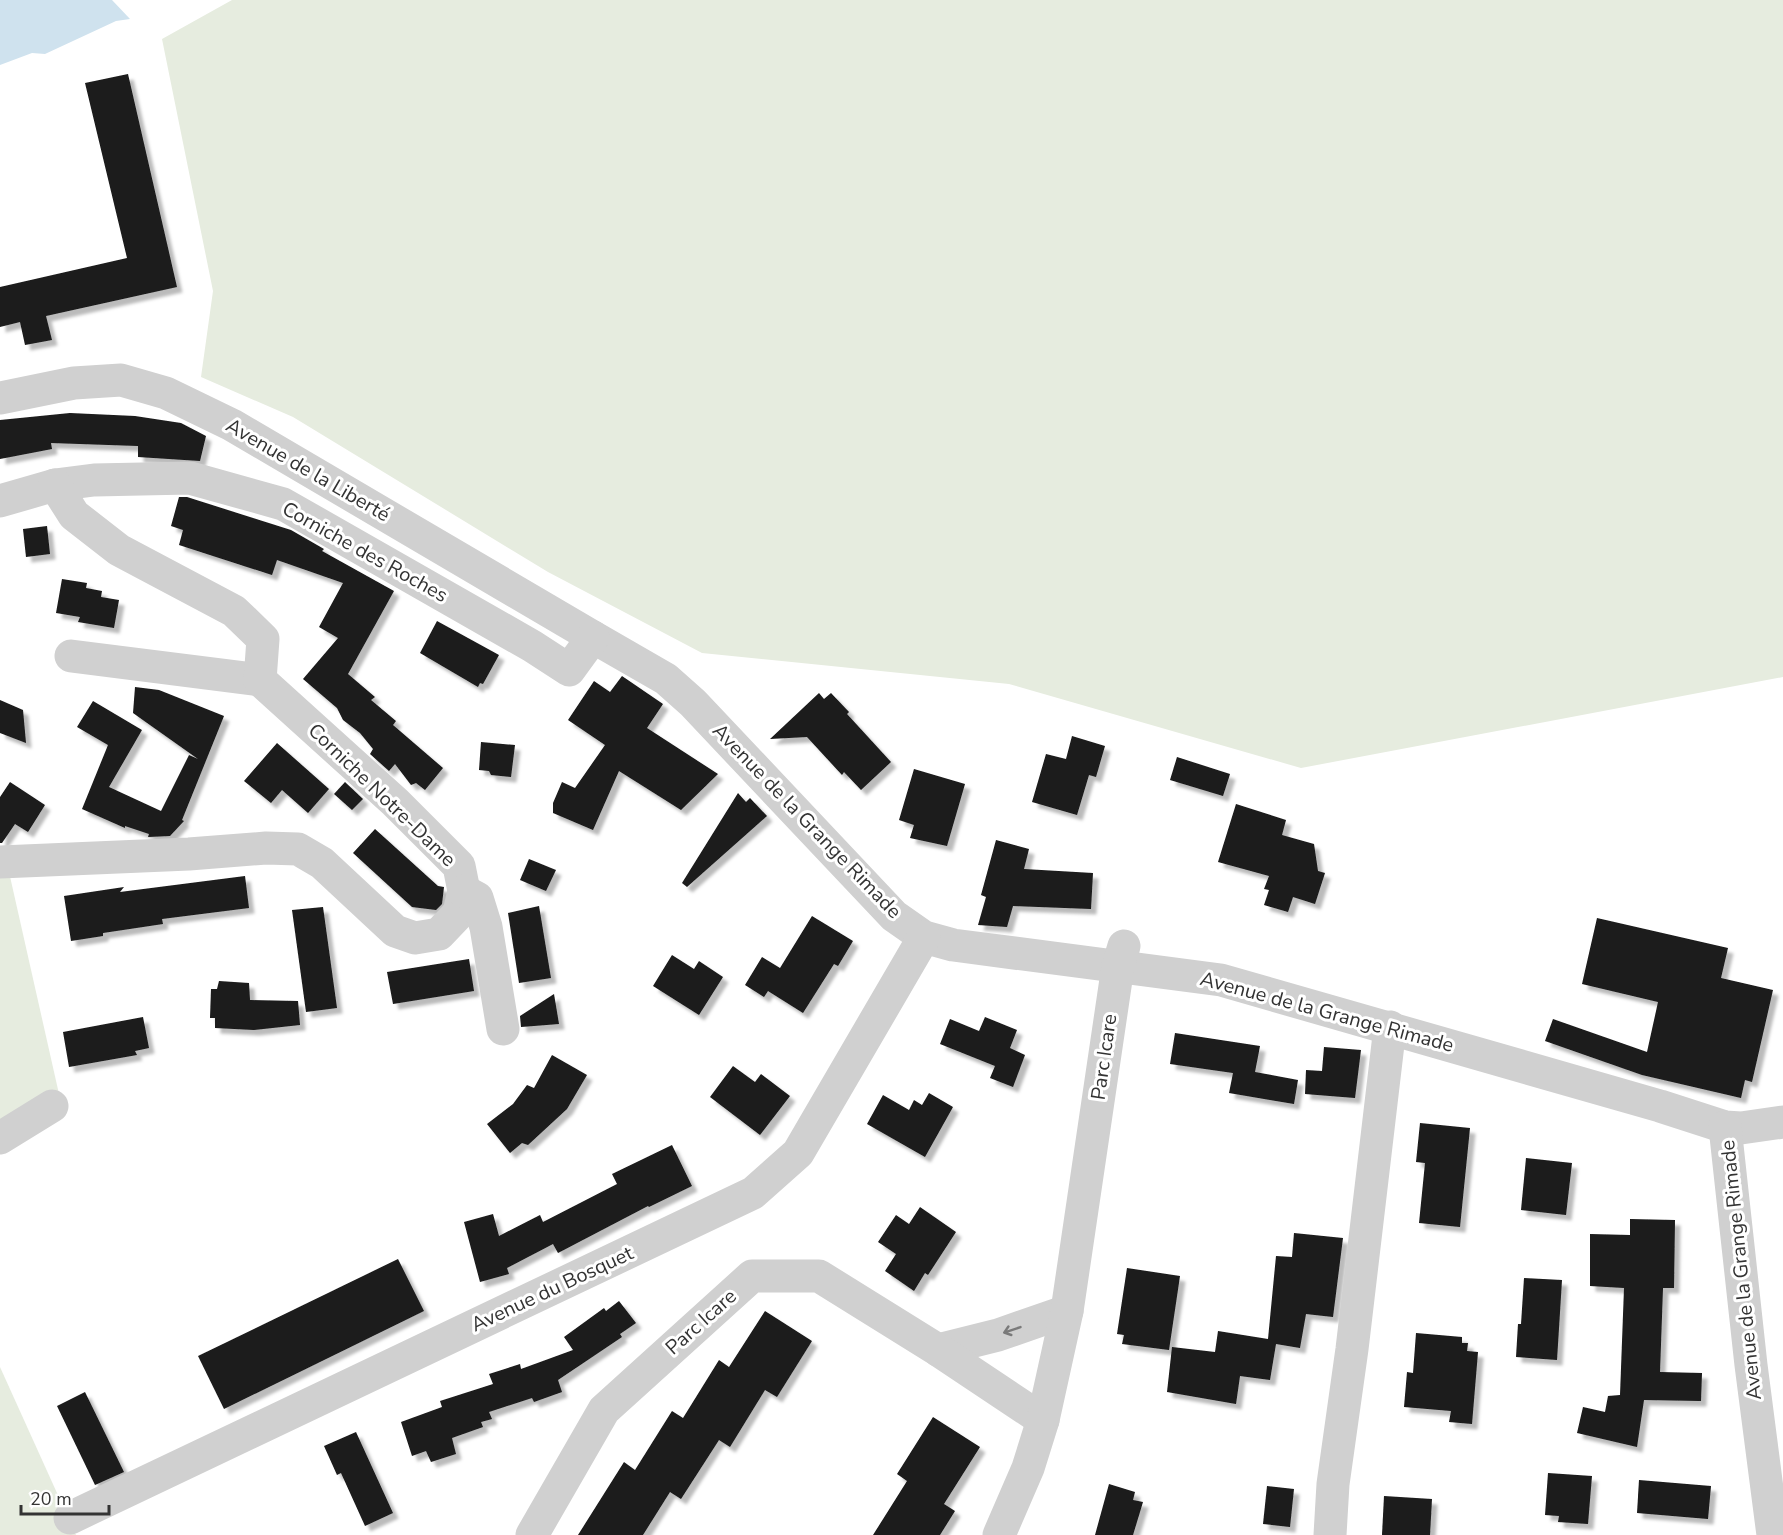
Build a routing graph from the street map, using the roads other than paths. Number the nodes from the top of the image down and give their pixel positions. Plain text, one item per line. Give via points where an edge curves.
1 (0, 398) edge
2 (56, 485) junction
3 (0, 501) edge
4 (593, 637) junction
5 (71, 656) dead end
6 (260, 680) junction
7 (0, 862) edge
8 (464, 891) junction
9 (924, 937) junction
10 (1121, 956) junction
11 (1390, 1027) junction
12 (503, 1029) dead end
13 (52, 1106) dead end
14 (1783, 1122) edge
15 (1725, 1127) junction
16 (0, 1137) edge
17 (1067, 1311) junction
18 (938, 1350) junction
19 (1042, 1420) junction
20 (70, 1518) dead end
21 (532, 1535) edge
22 (999, 1535) edge
23 (1330, 1535) edge
24 (1773, 1535) edge

1 - 4 street, Avenue de la Liberté via 74,383 121,380 166,393 232,425
2 - 3 street, Corniche des Roches
2 - 4 street, Corniche des Roches via 94,480 190,478 283,504 569,670
2 - 6 street via 74,515 119,550 234,611 263,639
4 - 9 street, Avenue de la Grange Rimade via 666,679 693,703 894,916
5 - 6 street
6 - 8 street, Corniche Notre-Dame via 459,866
7 - 8 street, Corniche Notre-Dame via 298,849 321,863 394,931 415,938 439,934 459,914
8 - 12 street via 477,898 486,927
9 - 10 street, Avenue de la Grange Rimade via 953,945
9 - 20 street, Avenue du Bosquet via 798,1153 753,1193
10 - 11 street, Avenue de la Grange Rimade
10 - 17 street, Parc Icare
11 - 15 street, Avenue de la Grange Rimade
11 - 23 street via 1353,1349 1333,1484
13 - 16 street
14 - 15 street
15 - 24 street, Avenue de la Grange Rimade
17 -> 18 street via 998,1335
17 - 19 street, Parc Icare
18 - 19 street, Parc Icare
18 - 21 street, Parc Icare via 819,1276 752,1276 604,1410
19 - 22 street, Parc Icare via 1028,1468

